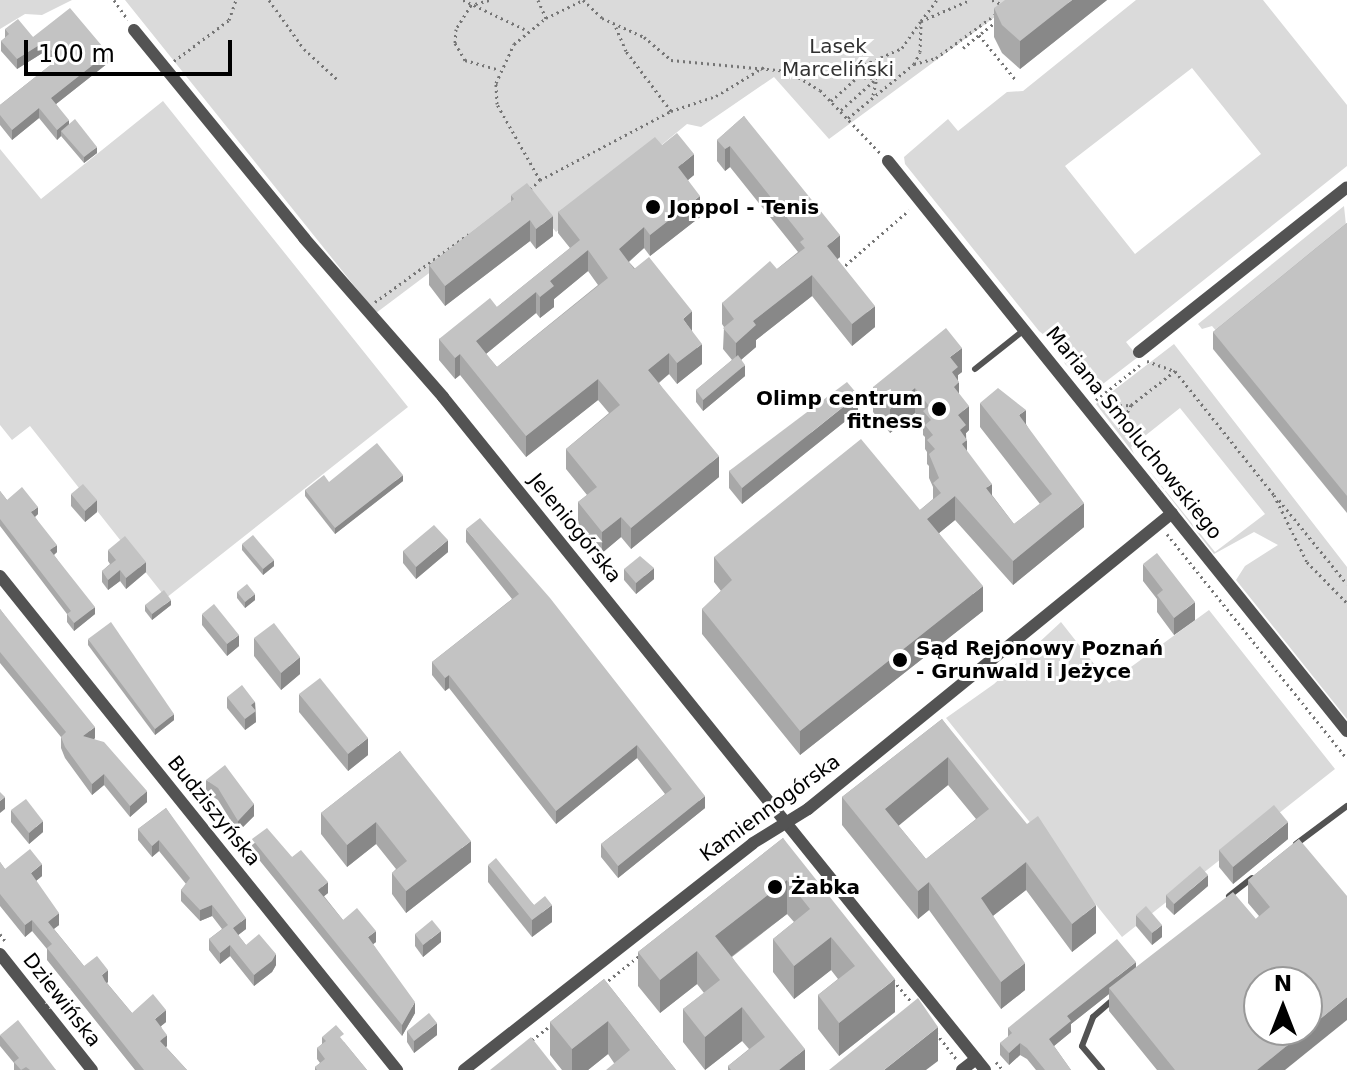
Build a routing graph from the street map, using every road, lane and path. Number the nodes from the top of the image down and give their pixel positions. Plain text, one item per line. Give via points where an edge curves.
1 (114, 0) edge
2 (236, 0) edge
3 (269, 0) edge
4 (463, 0) edge
5 (489, 0) edge
6 (538, 0) edge
7 (937, 0) edge
8 (970, 0) edge
9 (992, 0) edge
10 (1015, 0) edge
11 (471, 5) junction
12 (1007, 6) junction
13 (1002, 17) edge
14 (546, 18) junction
15 (921, 21) junction
16 (615, 24) junction
17 (134, 30) joint
18 (526, 30) junction
19 (979, 35) junction
20 (963, 48) dead end
21 (881, 60) junction
22 (914, 64) junction
23 (765, 67) junction
24 (165, 68) junction
25 (499, 70) junction
26 (858, 77) junction
27 (877, 78) junction
28 (337, 79) dead end
29 (1015, 79) dead end
30 (872, 98) junction
31 (831, 101) junction
32 (671, 111) junction
33 (841, 111) junction
34 (848, 118) junction
35 (888, 161) joint
36 (540, 180) junction
37 (1347, 187) edge
38 (520, 197) edge
39 (902, 201) dead end
40 (481, 225) edge
41 (839, 271) edge
42 (365, 309) junction
43 (1024, 330) junction
44 (1139, 352) joint
45 (975, 369) dead end
46 (1175, 371) junction
47 (1131, 405) junction
48 (1086, 406) junction
49 (1113, 440) junction
50 (1274, 495) junction
51 (1172, 513) junction
52 (1158, 536) dead end
53 (0, 576) edge
54 (1347, 584) edge
55 (1347, 603) edge
56 (1347, 731) edge
57 (1347, 759) edge
58 (1347, 806) edge
59 (786, 822) junction
60 (1292, 847) edge
61 (1257, 875) edge
62 (1221, 902) edge
63 (647, 950) edge
64 (0, 954) edge
65 (888, 974) edge
66 (1129, 987) edge
67 (593, 992) edge
68 (917, 1010) edge
69 (559, 1019) edge
70 (927, 1022) edge
71 (528, 1044) edge
72 (988, 1051) dead end
73 (976, 1059) junction
74 (963, 1069) edge
75 (92, 1070) edge
76 (397, 1070) edge
77 (464, 1070) edge
78 (985, 1070) edge
79 (1003, 1070) edge
80 (1102, 1070) edge

1 - 17 path
2 - 24 path via 229,20
3 - 28 path via 304,49
4 - 11 path
5 - 11 path
6 - 14 path
7 - 15 path
8 - 15 path
9 - 12 path
10 - 12 path
11 - 18 path
11 - 25 path via 456,29 455,43 465,60
12 - 22 path via 936,58
13 - 19 path
14 - 16 path via 583,0
14 - 18 path
15 - 21 path via 902,48
15 - 22 path
16 - 23 path via 644,37 671,60
16 - 32 path via 626,51
17 - 24 street, Jeleniogórska
18 - 25 path
19 - 20 path
19 - 29 path
21 - 26 path via 859,67
21 - 27 path
22 - 30 path
23 - 31 path via 806,80
23 - 32 path via 716,96
24 - 42 street, Jeleniogórska
25 - 36 path via 497,104
26 - 27 path
26 - 31 path
27 - 30 path
27 - 33 path
30 - 34 path
31 - 33 path
32 - 36 path
33 - 34 path
34 - 35 path
35 - 43 street, Mariana Smoluchowskiego
36 - 38 path
37 - 44 street
39 - 41 path via 911,212
40 - 42 path
42 - 59 street, Jeleniogórska via 443,397
43 - 45 lane
43 - 48 street, Mariana Smoluchowskiego
44 - 46 path
46 - 47 path
46 - 50 path
47 - 48 path
47 - 49 path
48 - 49 street, Mariana Smoluchowskiego
49 - 51 street, Mariana Smoluchowskiego
50 - 54 path
50 - 55 path via 1307,562
51 - 56 street, Mariana Smoluchowskiego
51 - 59 street, Kamiennogórska
52 - 57 path via 1167,533
53 - 76 street, Budziszyńska
58 - 60 lane
59 - 73 street, Jeleniogórska
59 - 77 street, Kamiennogórska
61 - 62 lane
63 - 67 path
64 - 75 street, Dziewińska
65 - 68 path
66 - 80 lane via 1093,1017 1086,1030 1082,1046
69 - 71 path
70 - 74 path
72 - 79 path
73 - 74 street
73 - 78 street, Jeleniogórska

